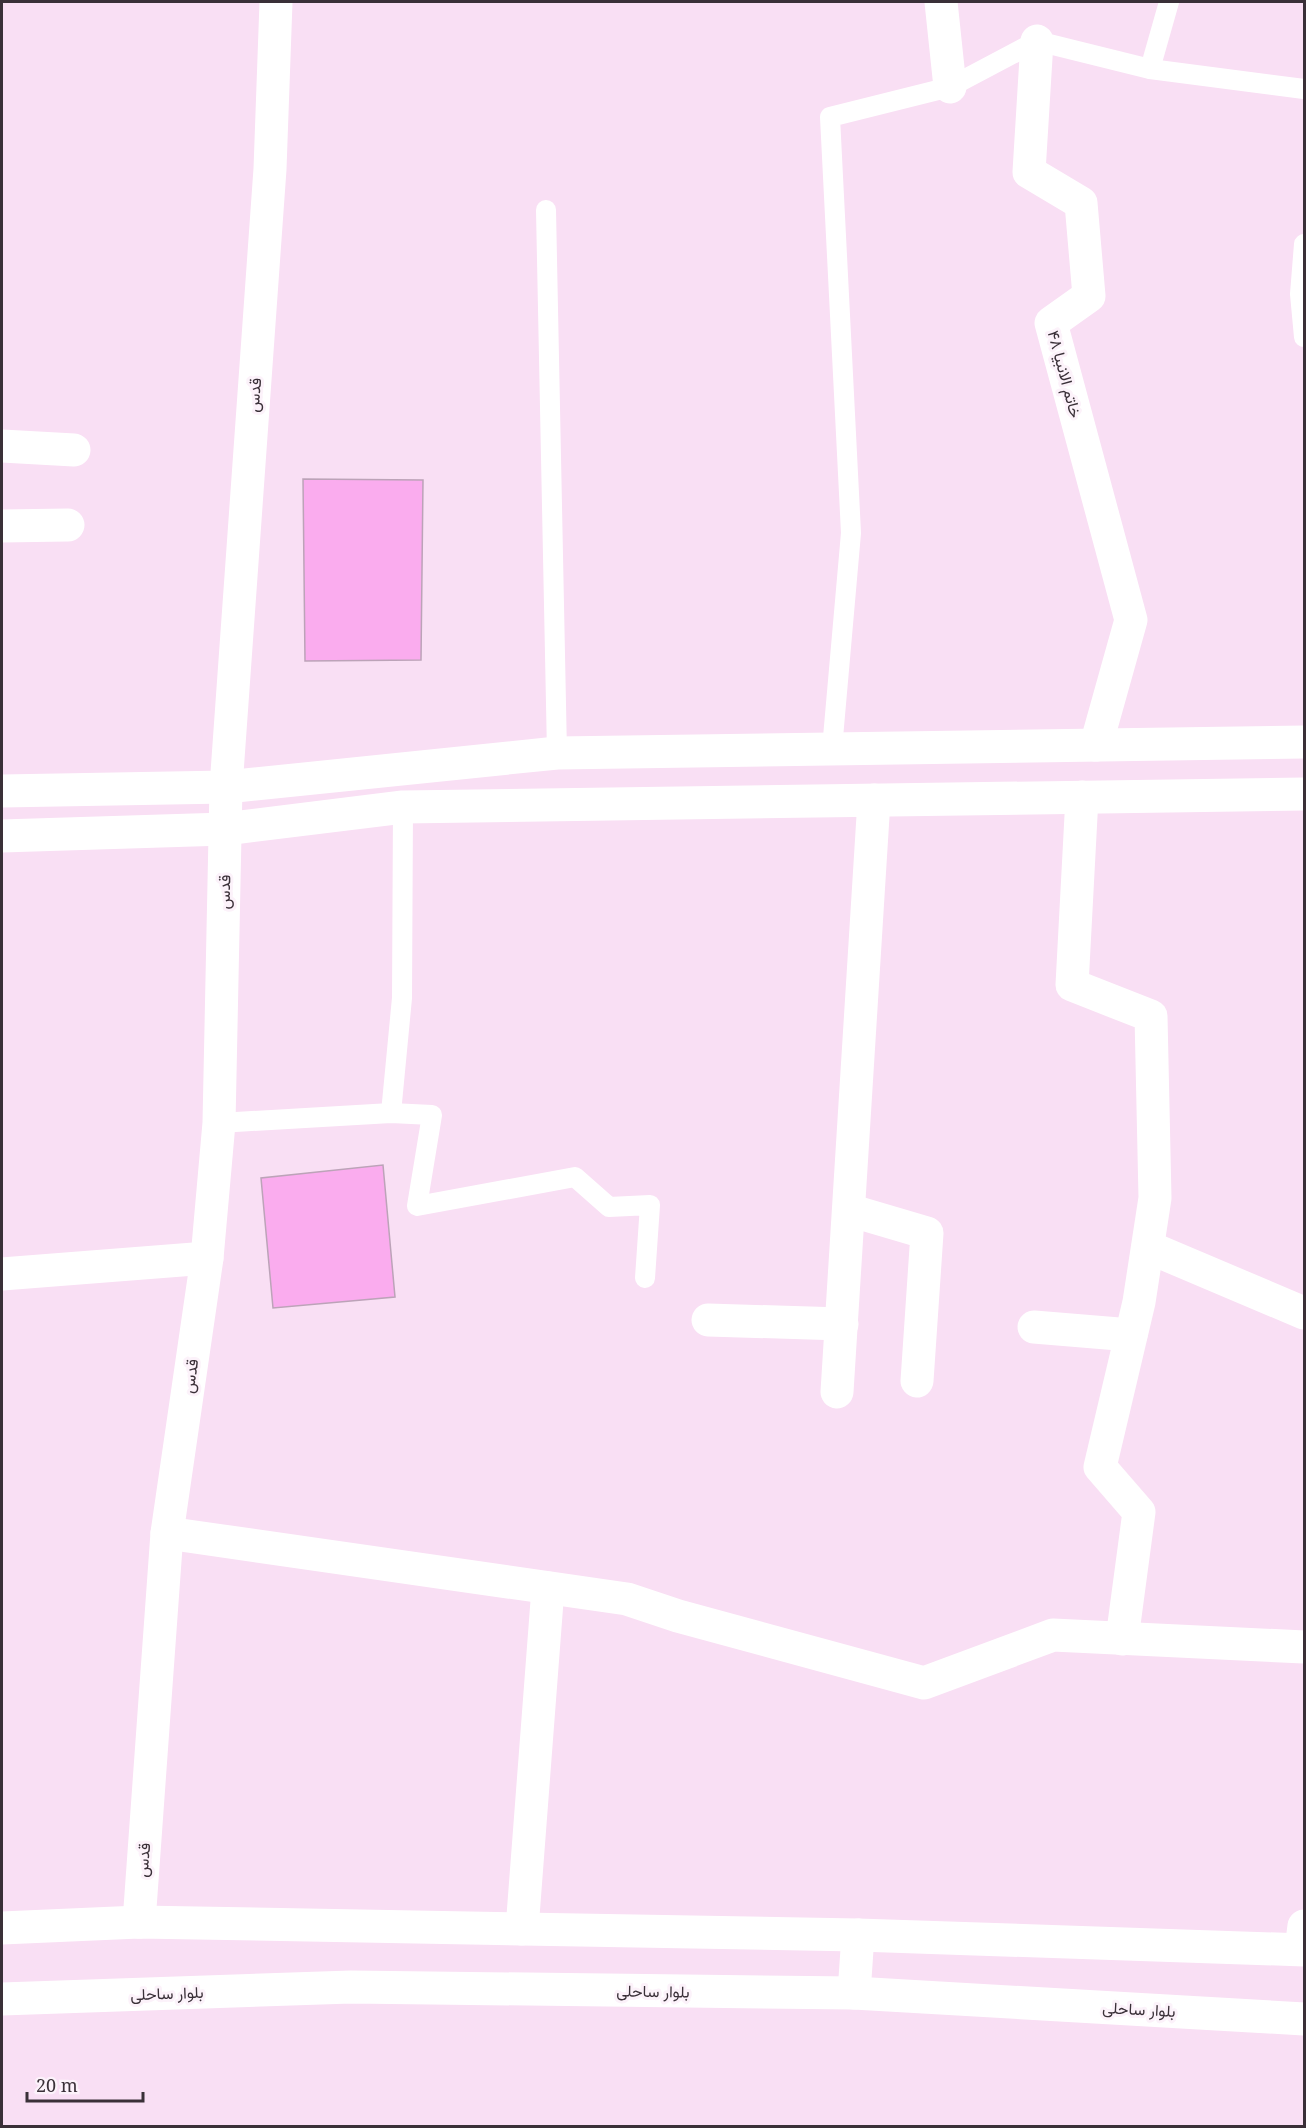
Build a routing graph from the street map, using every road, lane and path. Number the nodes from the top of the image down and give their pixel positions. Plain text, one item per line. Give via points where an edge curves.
1 (276, 2) edge
2 (941, 2) edge
3 (1169, 2) edge
4 (1037, 41) junction
5 (1150, 69) junction
6 (950, 87) junction
7 (1305, 89) edge
8 (546, 210) dead end
9 (1305, 244) edge
10 (1305, 337) edge
11 (2, 446) edge
12 (74, 450) dead end
13 (68, 525) dead end
14 (2, 526) edge
15 (1305, 742) edge
16 (1096, 745) junction
17 (832, 748) junction
18 (557, 753) junction
19 (226, 787) junction
20 (2, 791) edge
21 (1305, 794) edge
22 (1082, 797) junction
23 (874, 800) junction
24 (403, 807) junction
25 (225, 829) junction
26 (2, 836) edge
27 (391, 1113) junction
28 (219, 1124) junction
29 (849, 1210) junction
30 (1148, 1247) junction
31 (207, 1258) junction
32 (2, 1274) edge
33 (645, 1278) dead end
34 (1305, 1314) edge
35 (708, 1320) dead end
36 (842, 1324) junction
37 (1034, 1327) dead end
38 (1131, 1335) junction
39 (917, 1381) dead end
40 (837, 1392) dead end
41 (167, 1533) junction
42 (548, 1588) junction
43 (1122, 1639) junction
44 (1305, 1647) edge
45 (139, 1922) junction
46 (2, 1928) edge
47 (522, 1929) junction
48 (858, 1935) junction
49 (1304, 1942) edge
50 (854, 1994) junction
51 (2, 1999) edge
52 (1305, 2019) edge

1 - 19 street, قدس via 270,169
2 - 6 street
3 - 5 lane
4 - 5 lane
4 - 6 lane
4 - 16 street, خاتم الانبیا ۴۸ via 1029,172 1081,203 1089,296 1051,323 1131,620
5 - 7 lane
6 - 17 lane via 830,117 851,533
8 - 18 lane
9 - 10 lane via 1300,294
11 - 12 street
13 - 14 street
15 - 16 street
16 - 17 street
17 - 18 street
18 - 19 street
19 - 20 street
19 - 25 street, قدس
21 - 22 street
22 - 23 street
22 - 30 street via 1072,985 1151,1016 1155,1198
23 - 24 street
23 - 29 street
24 - 25 street
24 - 27 lane via 402,998
25 - 26 street
25 - 28 street, قدس
27 - 28 lane
27 - 33 lane via 432,1115 417,1206 575,1177 609,1207 650,1205
28 - 31 street, قدس
29 - 36 street
29 - 39 street via 927,1233
30 - 34 street
30 - 38 street
31 - 32 street
31 - 41 street, قدس
35 - 36 street
36 - 40 street
37 - 38 street
38 - 43 street via 1100,1467 1138,1512
41 - 42 street
41 - 45 street, قدس
42 - 43 street via 627,1599 924,1683 1053,1635
42 - 47 street
43 - 44 street
45 - 46 street
45 - 47 street
47 - 48 street
48 - 49 street
48 - 50 street
50 - 51 street, بلوار ساحلی via 351,1986
50 - 52 street, بلوار ساحلی

